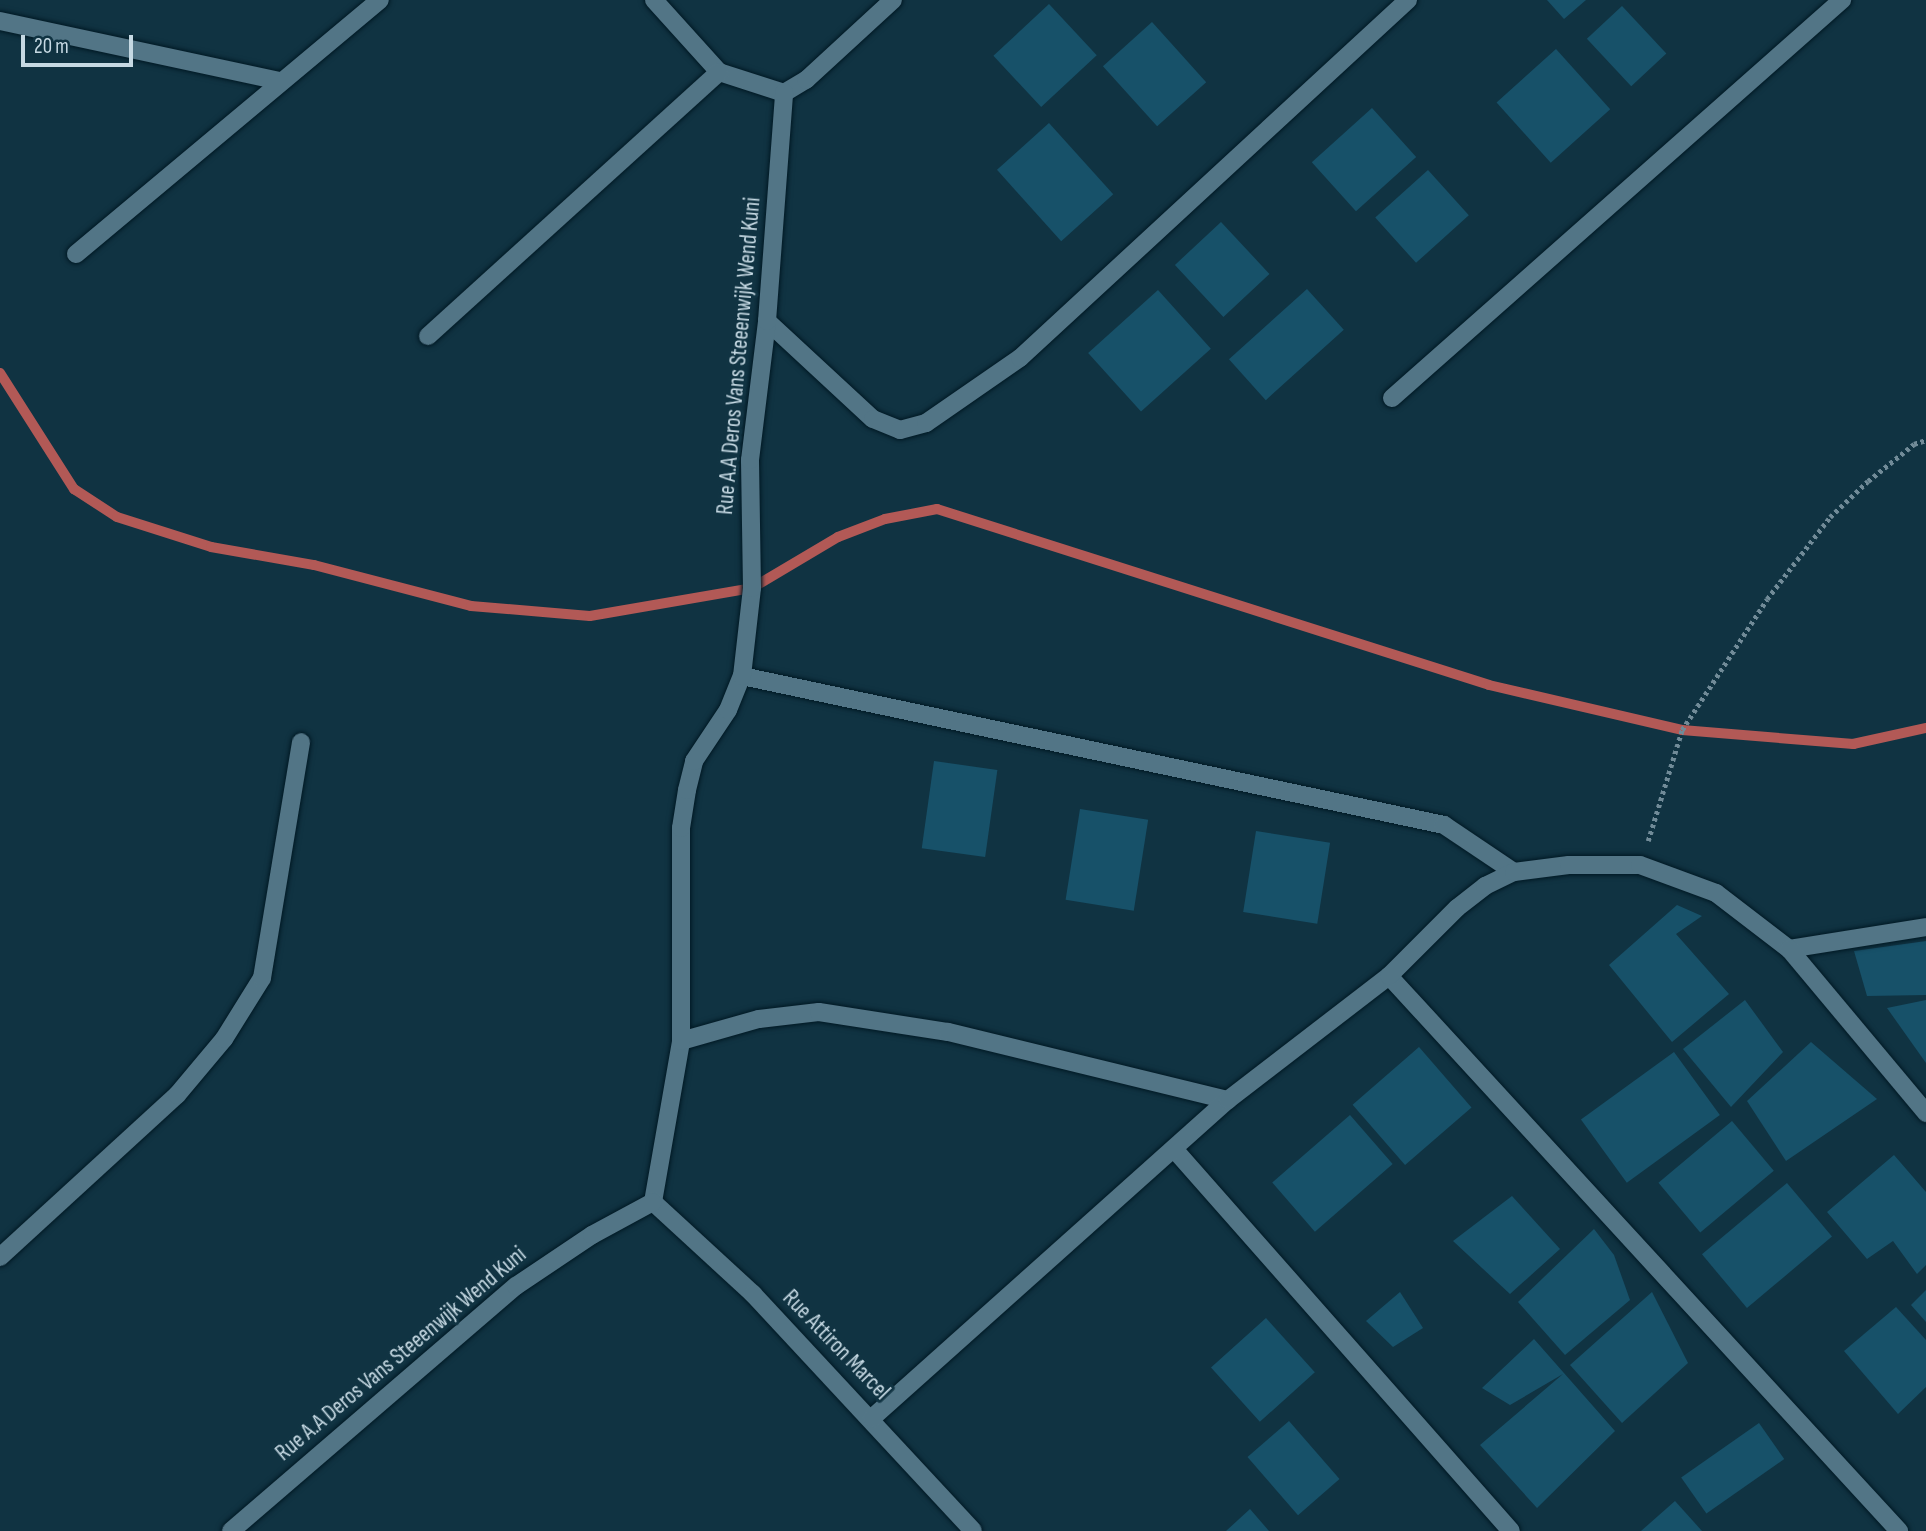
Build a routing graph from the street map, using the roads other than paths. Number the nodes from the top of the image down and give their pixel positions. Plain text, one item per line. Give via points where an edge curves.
1 (380, 0) edge
2 (653, 0) edge
3 (893, 0) edge
4 (1408, 0) edge
5 (1842, 0) edge
6 (1821, 6) edge
7 (0, 21) edge
8 (719, 72) junction
9 (279, 82) junction
10 (784, 93) junction
11 (76, 254) dead end
12 (767, 321) junction
13 (428, 336) dead end
14 (1392, 398) dead end
15 (742, 676) junction
16 (302, 742) dead end
17 (1514, 872) junction
18 (1926, 927) edge
19 (1789, 949) junction
20 (1389, 976) junction
21 (681, 1041) junction
22 (1228, 1100) junction
23 (1926, 1113) edge
24 (1174, 1149) junction
25 (653, 1202) junction
26 (0, 1257) edge
27 (872, 1418) junction
28 (230, 1531) edge
29 (973, 1531) edge
30 (1511, 1531) edge
31 (1899, 1531) edge

1 - 9 street
2 - 8 street
3 - 10 street via 806,80
4 - 12 street via 1020,358 926,423 900,430 873,419
5 - 6 street
6 - 14 street
7 - 9 street
8 - 10 street
8 - 13 street
9 - 11 street
10 - 12 street, Rue A.A Deros Vans Steeenwijk Wend Kuni
12 - 15 street, Rue A.A Deros Vans Steeenwijk Wend Kuni via 750,460 752,588
15 - 17 street via 1444,825
15 - 21 street, Rue A.A Deros Vans Steeenwijk Wend Kuni via 728,710 694,761 687,790 681,828
16 - 26 street via 262,978 224,1039 177,1095
17 - 19 street via 1569,865 1640,865 1716,893
17 - 20 street via 1485,886 1457,908
18 - 19 street
19 - 23 street
20 - 22 street
20 - 31 street
21 - 22 street via 759,1019 819,1012 948,1032
21 - 25 street, Rue A.A Deros Vans Steeenwijk Wend Kuni
22 - 24 street
24 - 27 street
24 - 30 street
25 - 27 street, Rue Attiron Marcel via 753,1294
25 - 28 street, Rue A.A Deros Vans Steeenwijk Wend Kuni via 592,1235 516,1286
27 - 29 street, Rue Attiron Marcel

